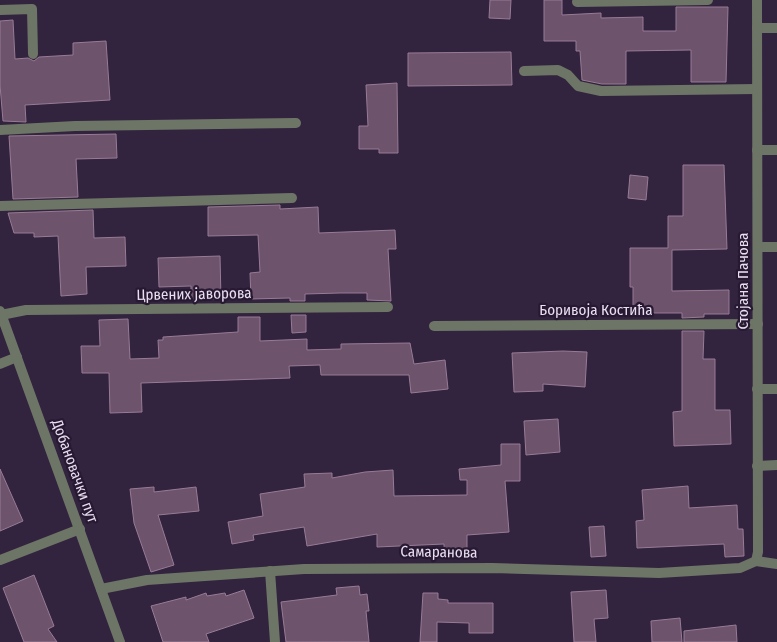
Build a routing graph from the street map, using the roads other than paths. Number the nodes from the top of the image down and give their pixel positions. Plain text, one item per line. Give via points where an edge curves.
1 (708, 0) edge
2 (757, 0) edge
3 (577, 2) dead end
4 (0, 10) edge
5 (756, 28) junction
6 (777, 28) edge
7 (33, 54) dead end
8 (524, 71) dead end
9 (756, 89) junction
10 (296, 123) dead end
11 (0, 130) edge
12 (757, 150) junction
13 (777, 150) edge
14 (292, 198) dead end
15 (0, 206) edge
16 (758, 247) junction
17 (777, 247) edge
18 (388, 307) dead end
19 (1, 313) edge
20 (758, 324) junction
21 (434, 326) dead end
22 (17, 358) junction
23 (0, 364) edge
24 (757, 389) junction
25 (777, 389) edge
26 (777, 465) edge
27 (757, 466) junction
28 (80, 529) junction
29 (0, 560) edge
30 (756, 562) junction
31 (777, 564) edge
32 (270, 571) junction
33 (101, 589) junction
34 (120, 642) edge
35 (275, 642) edge

1 - 3 street
2 - 5 street, Стојана Пачова
4 - 7 street via 32,9
5 - 6 street
5 - 9 street, Стојана Пачова
8 - 9 street via 558,70 578,86 600,91
9 - 12 street, Стојана Пачова
10 - 11 street
12 - 13 street
12 - 16 street, Стојана Пачова
14 - 15 street
16 - 17 street
16 - 20 street, Стојана Пачова
18 - 19 street, Црвених јаворова via 26,310
19 - 22 street, Добановачки пут
20 - 21 street, Боривоја Костића
20 - 24 street, Стојана Пачова
22 - 23 street
22 - 28 street, Добановачки пут
24 - 25 street
24 - 27 street, Стојана Пачова
26 - 27 street
27 - 30 street, Стојана Пачова
28 - 29 street
28 - 33 street, Добановачки пут
30 - 31 street, Самаранова
30 - 32 street, Самаранова via 740,568 659,572 374,567
32 - 33 street, Самаранова via 147,580
32 - 35 street
33 - 34 street, Добановачки пут

